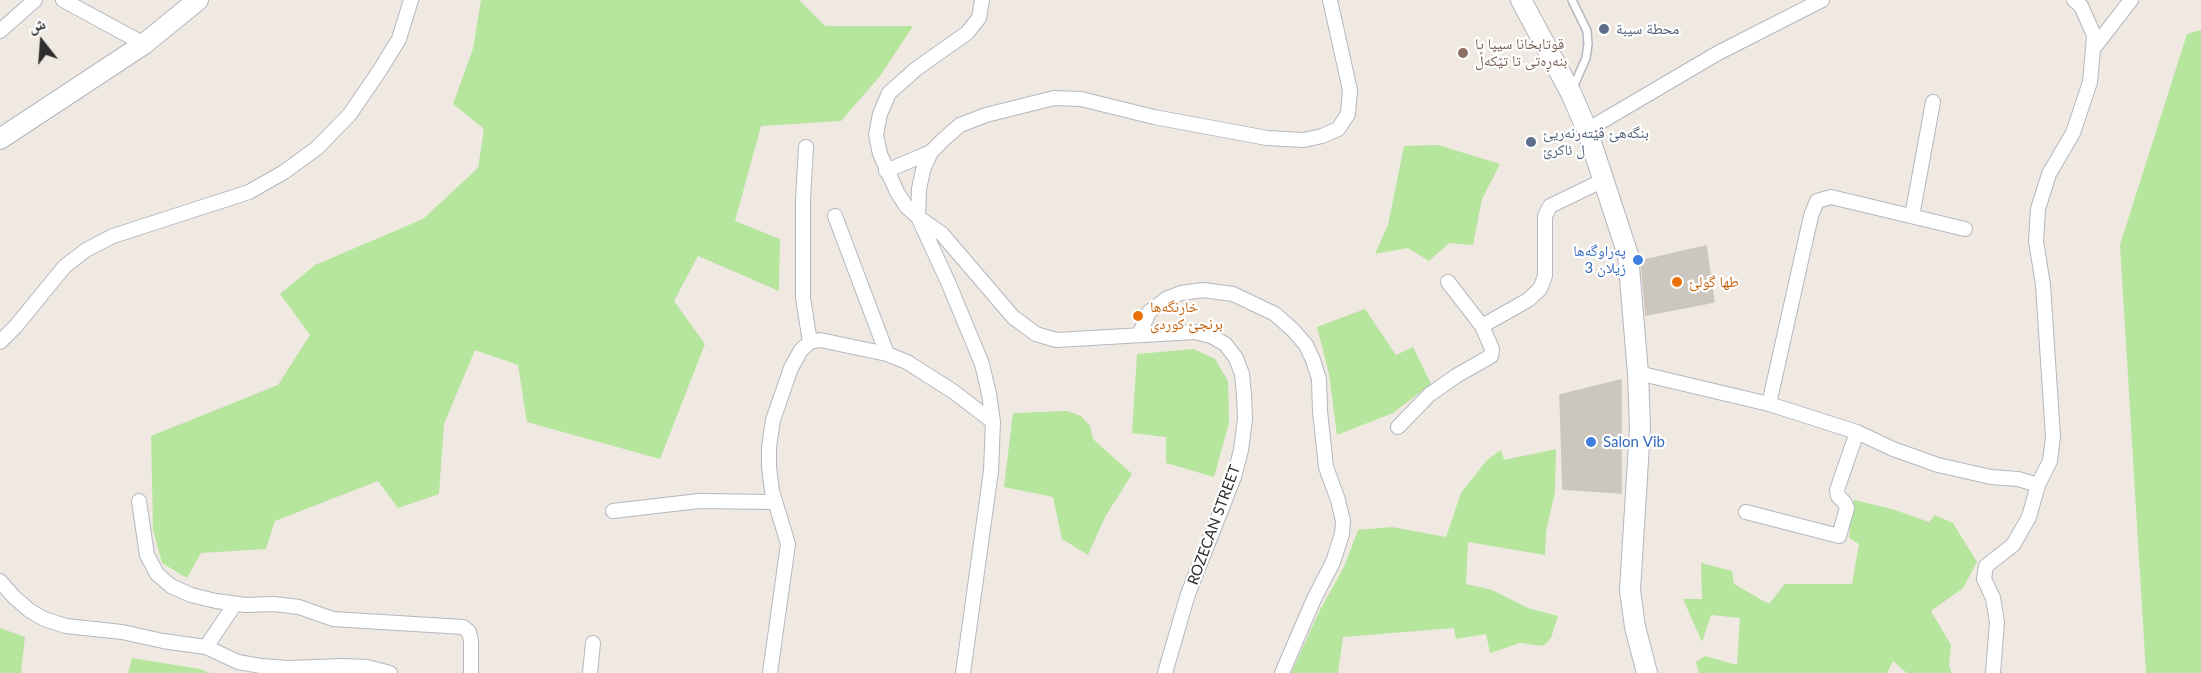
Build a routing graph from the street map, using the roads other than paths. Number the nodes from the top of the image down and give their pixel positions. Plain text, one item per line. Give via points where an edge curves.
1 (35, 0) edge
2 (63, 0) edge
3 (198, 0) edge
4 (411, 0) edge
5 (982, 0) edge
6 (1330, 0) edge
7 (1521, 0) edge
8 (1572, 0) edge
9 (1822, 0) edge
10 (2074, 0) edge
11 (2131, 0) edge
12 (0, 31) edge
13 (144, 44) junction
14 (2093, 49) junction
15 (1571, 93) junction
16 (1933, 102) dead end
17 (1587, 130) junction
18 (0, 139) edge
19 (807, 147) dead end
20 (931, 152) junction
21 (886, 171) junction
22 (1604, 180) junction
23 (835, 216) dead end
24 (1912, 216) junction
25 (918, 217) junction
26 (1965, 229) dead end
27 (1448, 282) dead end
28 (1482, 326) junction
29 (1139, 335) junction
30 (0, 342) edge
31 (810, 342) junction
32 (887, 354) junction
33 (1638, 373) junction
34 (1769, 404) junction
35 (993, 422) junction
36 (1398, 427) dead end
37 (1857, 432) junction
38 (2038, 484) junction
39 (139, 501) dead end
40 (775, 502) junction
41 (613, 511) dead end
42 (1746, 512) dead end
43 (0, 580) edge
44 (235, 604) junction
45 (593, 643) dead end
46 (206, 646) junction
47 (390, 673) edge
48 (471, 673) edge
49 (590, 673) edge
50 (770, 673) edge
51 (963, 673) edge
52 (1165, 673) edge
53 (1282, 673) edge
54 (1647, 673) edge
55 (1994, 673) edge

1 - 12 street
2 - 13 street
3 - 13 street
4 - 30 street via 399,39 380,70 350,114 317,148 249,192 113,236 86,250 65,266
5 - 21 street via 979,18 967,33 889,93 876,135
6 - 20 street via 1350,90 1348,114 1338,129 1322,136 1304,140 1267,138 1164,120 1081,99 1054,98 960,125
7 - 15 street
8 - 15 lane via 1587,31 1588,44
9 - 17 street via 1718,53
10 - 14 street via 2081,6 2094,35
11 - 14 street
13 - 18 street
14 - 38 street via 2090,82 2073,133 2049,174 2038,209 2036,241 2043,285 2053,437 2050,461
15 - 17 street
16 - 24 street
17 - 22 street
19 - 31 street via 803,298
20 - 21 street
20 - 25 street via 919,189
21 - 25 street via 906,207
22 - 28 street via 1550,206 1545,216 1545,276 1540,289
22 - 33 street via 1628,255
23 - 32 street
24 - 26 street
24 - 34 street via 1831,197 1817,201
25 - 29 street, ROZECAN STREET via 936,228 1013,317 1036,334 1056,339
25 - 35 street via 982,364
27 - 28 street
28 - 36 street via 1491,356 1429,395
29 - 52 street, ROZECAN STREET via 1195,332 1211,336 1225,344 1236,358 1244,394 1245,419 1234,477 1188,594
29 - 53 street via 1149,312 1166,299 1203,290 1233,294 1275,314 1306,345 1313,360 1319,379 1324,457 1343,521 1342,534
31 - 32 street via 830,341
31 - 40 street via 791,368 773,420 769,467
32 - 35 street via 954,392
33 - 34 street
33 - 54 street via 1640,428 1630,590
34 - 37 street
35 - 51 street via 991,471
37 - 38 street via 1938,465
37 - 42 street via 1837,490 1847,508 1839,536
38 - 55 street via 2029,517 2013,545 1986,566 1984,579 1994,598 1997,622
39 - 44 street via 147,555 157,574 191,595
40 - 41 street via 699,501
40 - 50 street via 788,544
43 - 46 street via 29,610 66,626
44 - 46 street
44 - 48 street via 299,607 333,620 463,627 471,641
45 - 49 street
46 - 47 street via 238,662 261,666 356,666

